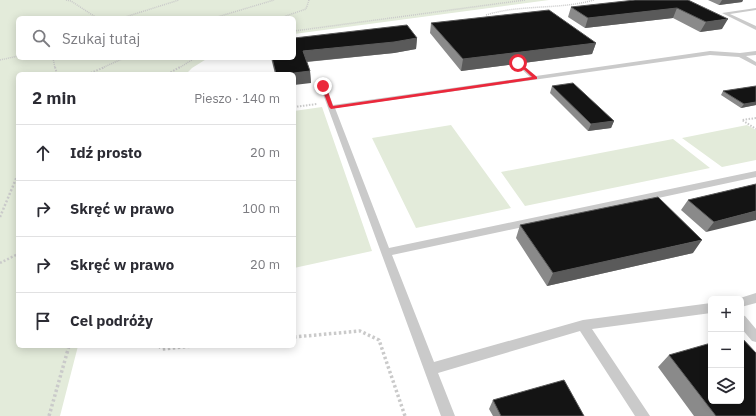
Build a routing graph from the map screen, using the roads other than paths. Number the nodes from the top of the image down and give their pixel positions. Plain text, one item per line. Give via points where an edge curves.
1 (756, 9) edge
2 (756, 28) edge
3 (756, 53) edge
4 (740, 55) junction
5 (518, 63) edge
6 (756, 64) edge
7 (535, 78) junction
8 (323, 86) dead end
9 (331, 107) junction
10 (756, 174) edge
11 (386, 252) junction
12 (756, 298) edge
13 (744, 301) edge
14 (708, 308) edge
15 (744, 323) edge
16 (583, 325) junction
17 (756, 337) edge
18 (430, 369) junction
19 (448, 416) edge
20 (643, 416) edge

1 - 2 lane via 724,13
3 - 4 lane
4 - 6 lane
4 - 7 lane via 710,53
5 - 7 lane
7 - 9 lane
8 - 9 lane
9 - 11 lane
10 - 11 lane
11 - 18 lane
12 - 13 lane
14 - 16 lane
15 - 17 lane
16 - 18 lane
16 - 20 lane
18 - 19 lane

